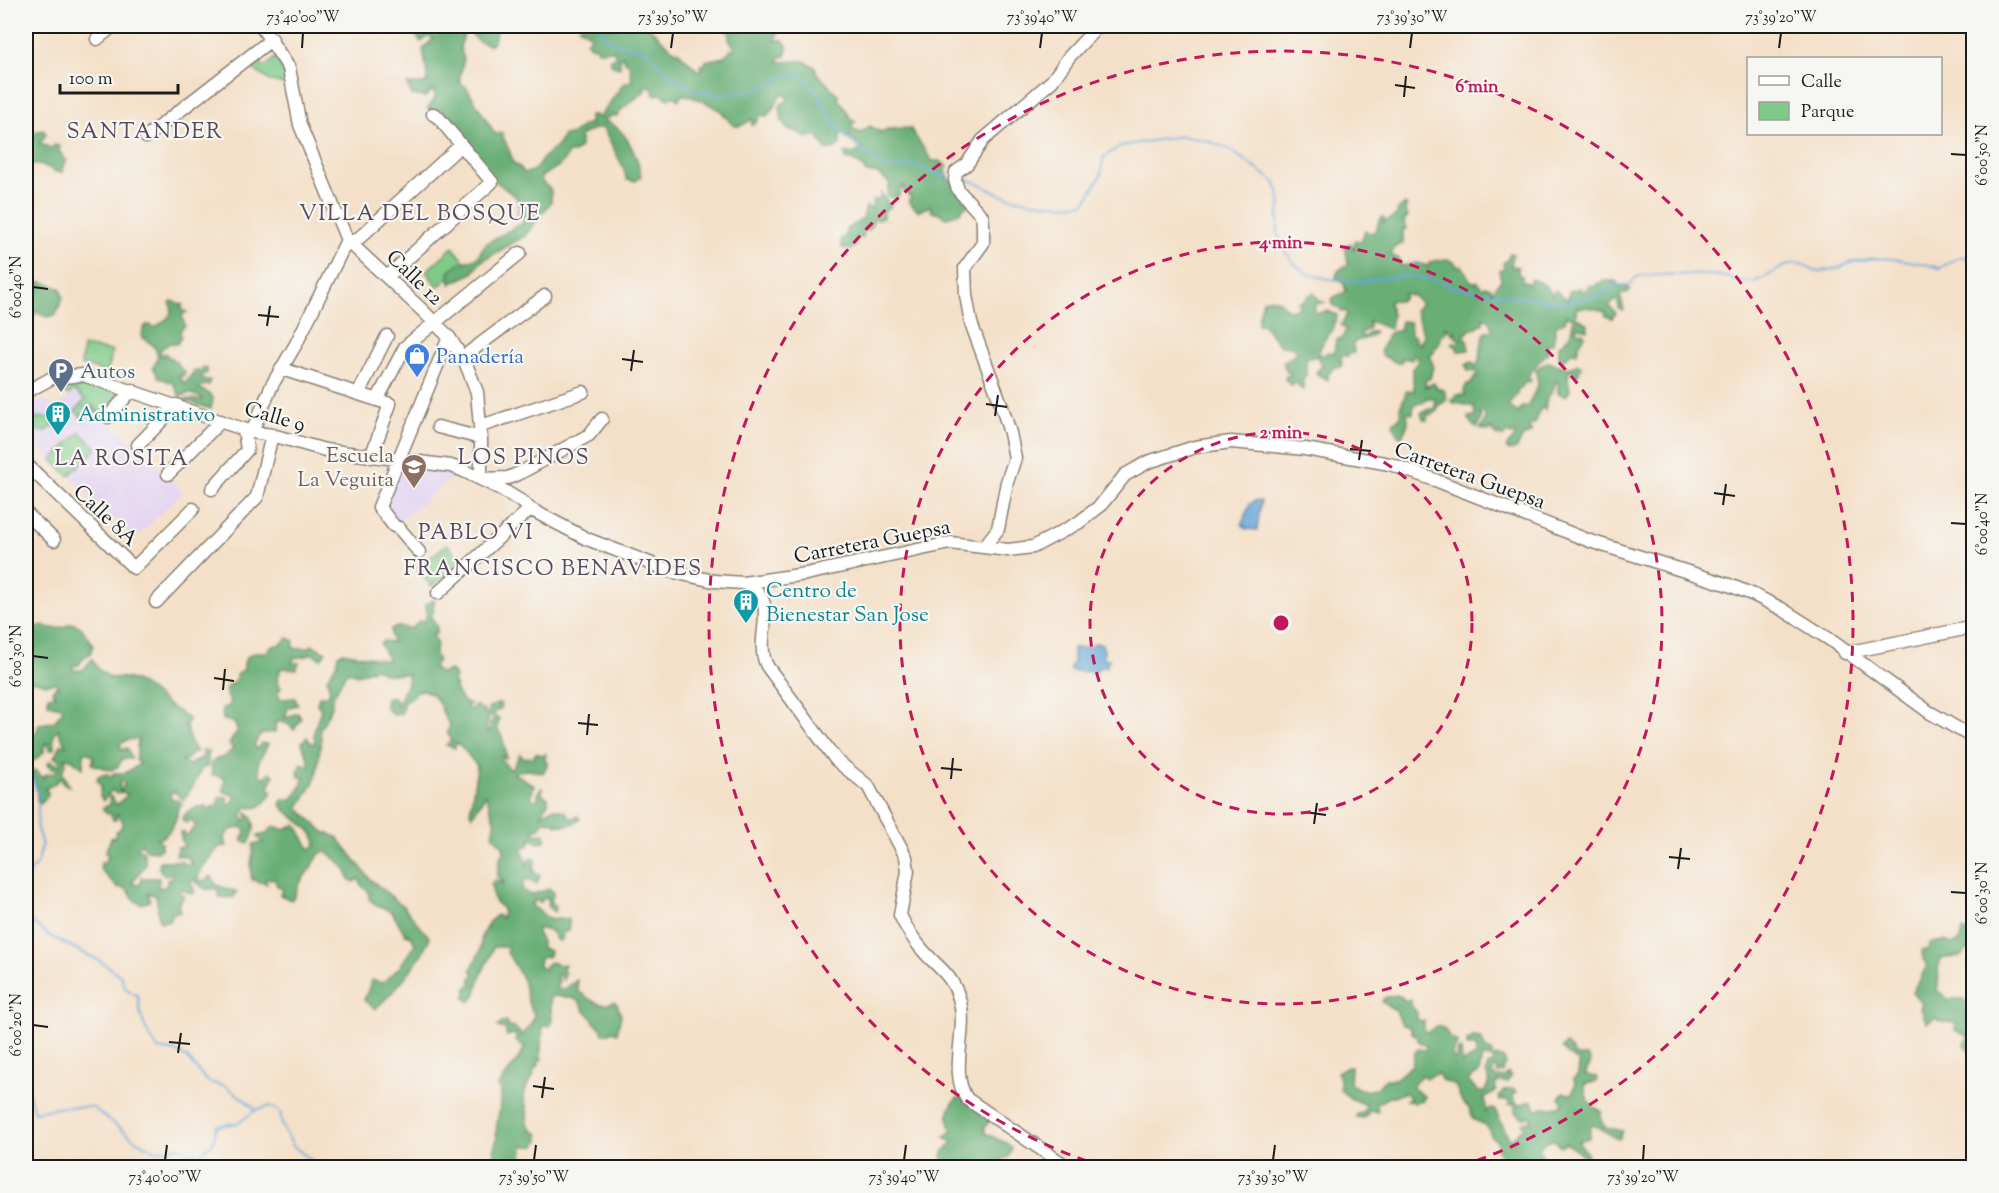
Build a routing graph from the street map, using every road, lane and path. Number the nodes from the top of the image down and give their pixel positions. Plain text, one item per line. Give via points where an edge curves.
1 (113, 26) edge
2 (1098, 26) edge
3 (269, 31) edge
4 (97, 39) dead end
5 (433, 114) dead end
6 (146, 137) dead end
7 (460, 146) junction
8 (349, 242) junction
9 (520, 253) dead end
10 (387, 277) junction
11 (545, 296) dead end
12 (435, 323) junction
13 (387, 336) dead end
14 (449, 337) junction
15 (463, 357) junction
16 (282, 369) junction
17 (132, 390) junction
18 (26, 392) edge
19 (583, 392) dead end
20 (358, 394) junction
21 (383, 402) junction
22 (177, 405) junction
23 (108, 417) dead end
24 (602, 419) dead end
25 (221, 421) junction
26 (438, 427) dead end
27 (248, 430) junction
28 (481, 432) junction
29 (272, 435) junction
30 (138, 445) dead end
31 (371, 457) junction
32 (397, 460) junction
33 (26, 464) edge
34 (168, 474) dead end
35 (482, 479) junction
36 (212, 489) dead end
37 (193, 509) dead end
38 (530, 509) junction
39 (26, 513) edge
40 (54, 540) dead end
41 (984, 547) junction
42 (419, 552) dead end
43 (743, 583) junction
44 (438, 593) dead end
45 (156, 602) dead end
46 (1974, 627) edge
47 (1845, 652) junction
48 (1974, 738) edge
49 (1069, 1167) edge

1 - 4 street
2 - 41 street via 1052,81 983,140 956,176 958,190 982,216 983,243 965,268 966,295 971,323 1001,404 1015,458 998,529
3 - 6 street
3 - 8 street, Calle 12 via 289,68 300,125
5 - 7 street
7 - 8 street via 358,239
7 - 10 street via 492,182
8 - 10 street, Calle 12
8 - 16 street
9 - 12 street
10 - 12 street, Calle 12
11 - 15 street
12 - 14 street, Calle 12
12 - 21 street via 405,347
13 - 20 street
14 - 15 street, Calle 12
14 - 32 street
15 - 28 street, Calle 12 via 477,392
16 - 20 street
16 - 27 street
17 - 18 street, Calle 9 via 76,374 52,378
17 - 22 street, Calle 9
17 - 23 street
19 - 28 street
20 - 21 street
21 - 31 street
22 - 25 street, Calle 9
22 - 30 street
24 - 35 street via 590,435 508,478
25 - 27 street, Calle 9
25 - 34 street
26 - 28 street
27 - 29 street, Calle 9
27 - 36 street via 247,450
28 - 35 street, Calle 12
29 - 31 street, Calle 9 via 325,450
29 - 45 street via 257,497
31 - 32 street, Calle 9
32 - 35 street, Calle 9 via 451,466
32 - 42 street via 380,507
33 - 37 street, Calle 8A via 134,568
35 - 38 street
38 - 43 street, Carretera Guepsa via 587,539 673,572
38 - 44 street
39 - 40 street
41 - 43 street, Carretera Guepsa via 950,543 806,574
41 - 47 street, Carretera Guepsa via 1033,547 1078,523 1100,506 1125,475 1148,462 1195,447 1231,442 1305,449 1390,464 1590,541 1729,585 1782,609
43 - 49 street via 762,595 763,658 767,666 836,760 868,786 906,857 908,871 900,915 920,948 949,975 960,998 958,1080 962,1091 967,1099
46 - 47 street
47 - 48 street, Carretera Guepsa via 1929,712

